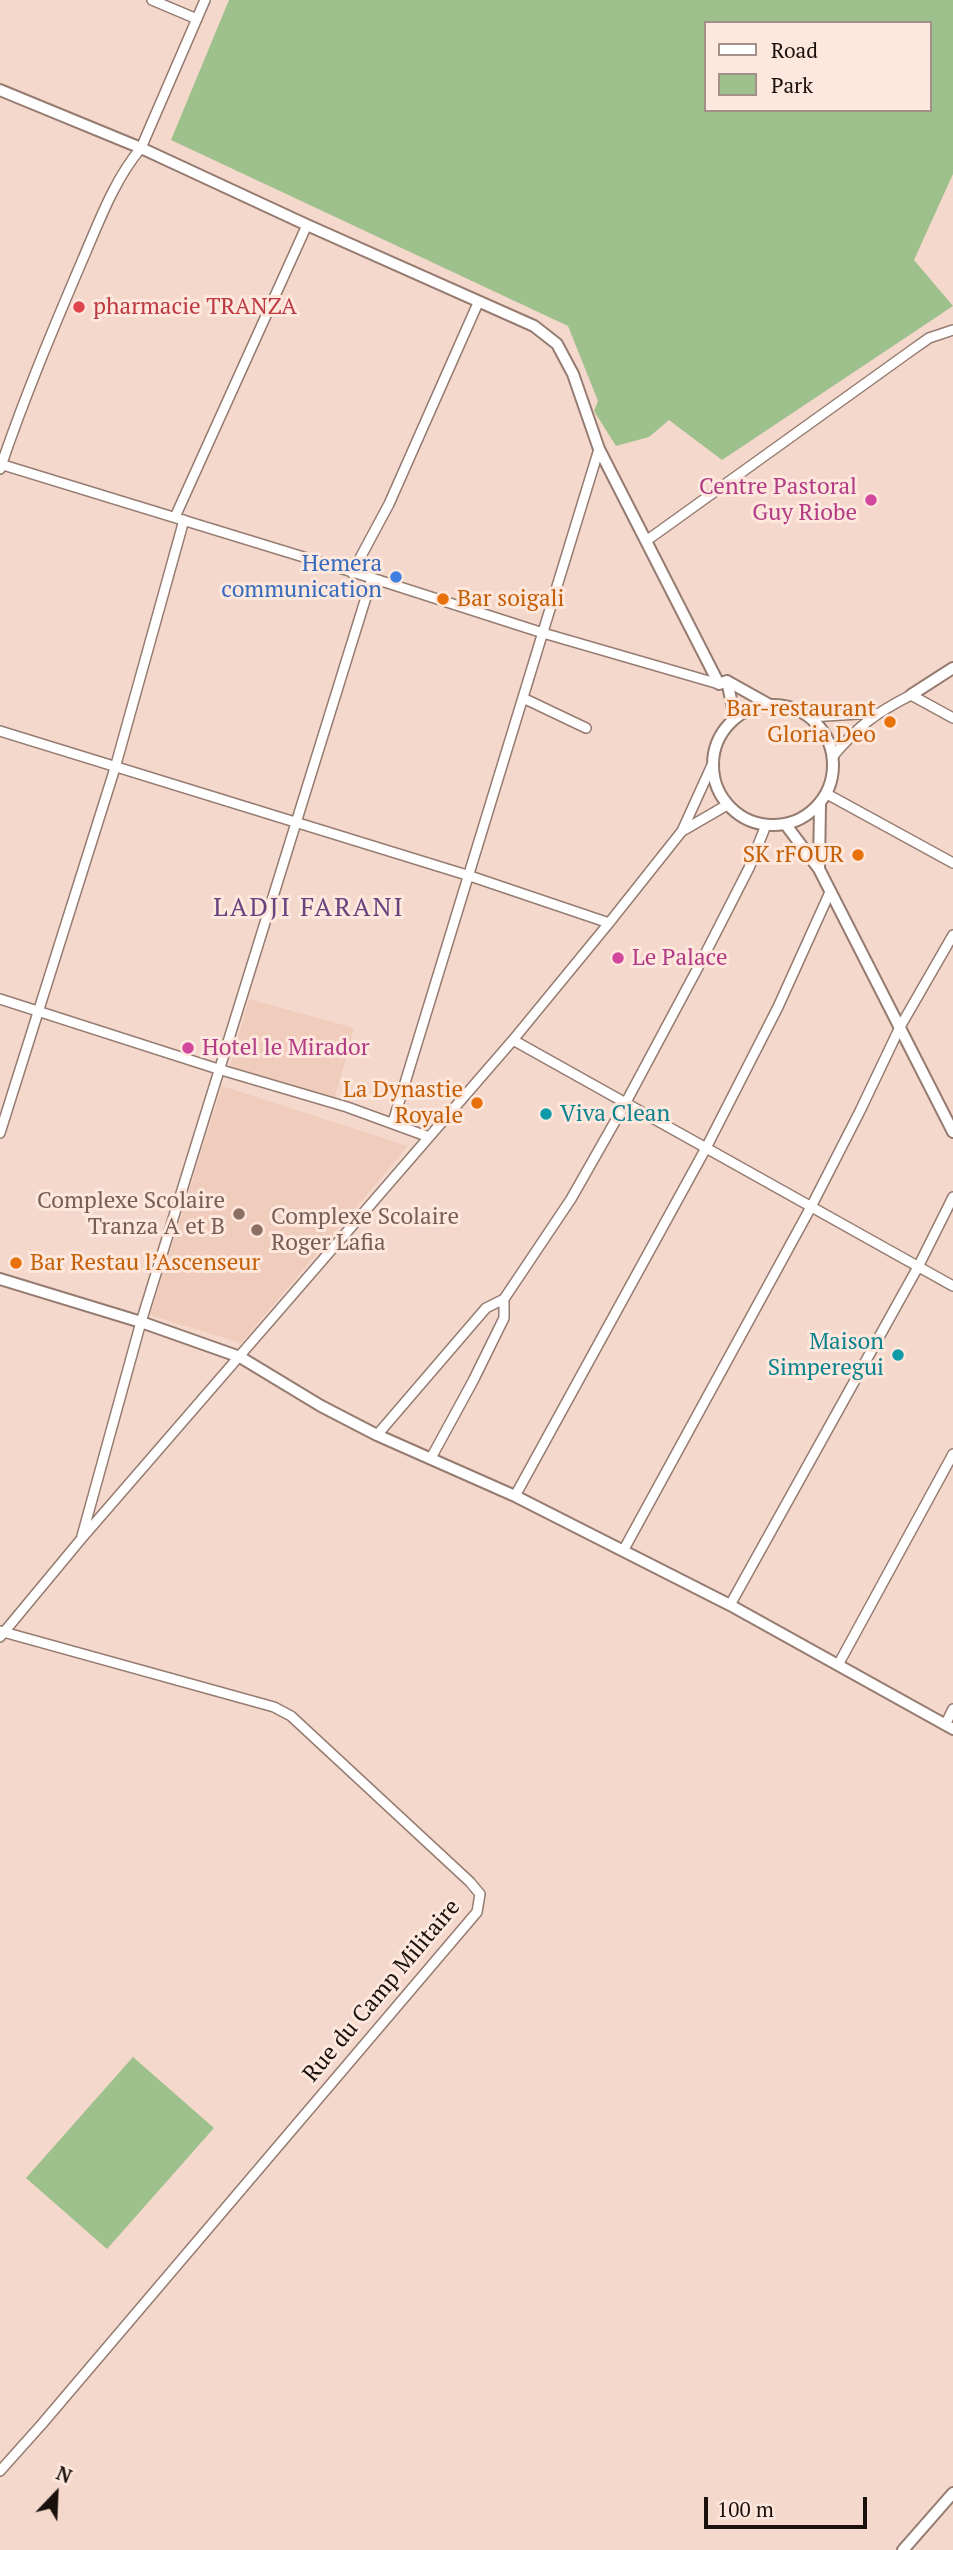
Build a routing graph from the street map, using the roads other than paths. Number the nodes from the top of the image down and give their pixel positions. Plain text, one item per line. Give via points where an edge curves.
1 (152, 0) edge
2 (205, 0) edge
3 (197, 19) junction
4 (0, 90) edge
5 (141, 148) junction
6 (307, 225) junction
7 (478, 303) junction
8 (953, 330) edge
9 (599, 449) junction
10 (1, 466) edge
11 (180, 518) junction
12 (646, 541) junction
13 (352, 573) junction
14 (373, 578) junction
15 (542, 633) junction
16 (953, 668) edge
17 (723, 683) junction
18 (911, 695) junction
19 (523, 698) junction
20 (770, 705) junction
21 (875, 713) junction
22 (809, 716) junction
23 (735, 718) junction
24 (953, 718) edge
25 (586, 728) dead end
26 (0, 731) edge
27 (833, 756) junction
28 (712, 765) junction
29 (114, 768) junction
30 (827, 793) junction
31 (820, 804) junction
32 (727, 805) junction
33 (296, 824) junction
34 (766, 825) junction
35 (786, 825) junction
36 (682, 831) junction
37 (953, 863) edge
38 (819, 869) junction
39 (470, 876) junction
40 (830, 892) junction
41 (609, 923) junction
42 (953, 935) edge
43 (0, 999) edge
44 (38, 1011) junction
45 (900, 1027) junction
46 (513, 1040) junction
47 (218, 1069) junction
48 (625, 1104) junction
49 (393, 1122) junction
50 (953, 1132) edge
51 (0, 1133) edge
52 (429, 1137) junction
53 (706, 1148) junction
54 (953, 1197) edge
55 (811, 1207) junction
56 (918, 1267) junction
57 (0, 1279) edge
58 (953, 1286) edge
59 (504, 1299) junction
60 (141, 1322) junction
61 (240, 1357) junction
62 (377, 1434) junction
63 (953, 1454) edge
64 (431, 1458) junction
65 (515, 1496) junction
66 (82, 1538) junction
67 (623, 1551) junction
68 (730, 1605) junction
69 (1, 1633) edge
70 (838, 1665) junction
71 (953, 1709) edge
72 (949, 1727) edge
73 (0, 2471) edge
74 (953, 2493) edge
75 (903, 2550) edge

1 - 3 street
2 - 3 street
3 - 5 street
4 - 5 street
5 - 6 street
5 - 10 street via 126,166 101,219
6 - 7 street
6 - 11 street
7 - 9 street via 534,326 557,344 573,374
7 - 13 street via 389,504
8 - 12 street via 929,338
9 - 12 street
9 - 15 street
10 - 11 street
11 - 13 street
11 - 29 street
12 - 17 street
13 - 14 street
14 - 15 street
14 - 33 street
15 - 17 street
15 - 19 street
16 - 18 street
17 - 20 street
17 - 23 street
18 - 21 street
18 - 24 street
19 - 25 street
19 - 39 street
20 - 22 street via 790,707
20 - 23 street
21 - 22 street
21 - 27 street
22 - 27 street via 825,734
23 - 28 street via 715,747
26 - 29 street
27 - 30 street
28 - 32 street via 716,786
28 - 36 street
29 - 33 street
29 - 44 street
30 - 31 street
30 - 37 street
31 - 35 street
31 - 38 street
32 - 34 street via 745,819
32 - 36 street
33 - 39 street
33 - 47 street
34 - 35 street
34 - 48 street via 749,868
35 - 38 street
36 - 41 street
38 - 40 street
39 - 41 street
39 - 49 street
40 - 45 street
40 - 53 street
41 - 46 street
42 - 45 street
43 - 44 street
44 - 47 street
44 - 51 street
45 - 50 street
45 - 55 street
46 - 48 street
46 - 52 street
47 - 49 street
47 - 60 street
48 - 53 street
48 - 59 street via 571,1199
49 - 52 street
52 - 61 street
53 - 55 street
53 - 65 street
54 - 56 street
55 - 56 street
55 - 67 street
56 - 58 street
56 - 68 street
57 - 60 street
59 - 62 street via 486,1308
59 - 64 street via 503,1318
60 - 61 street
60 - 66 street
61 - 62 street
61 - 66 street
62 - 64 street
63 - 70 street
64 - 65 street
65 - 67 street
66 - 69 street
67 - 68 street
68 - 70 street
69 - 73 street, Rue du Camp Militaire via 274,1707 291,1716 480,1894 477,1912
70 - 72 street
71 - 72 street
74 - 75 street

